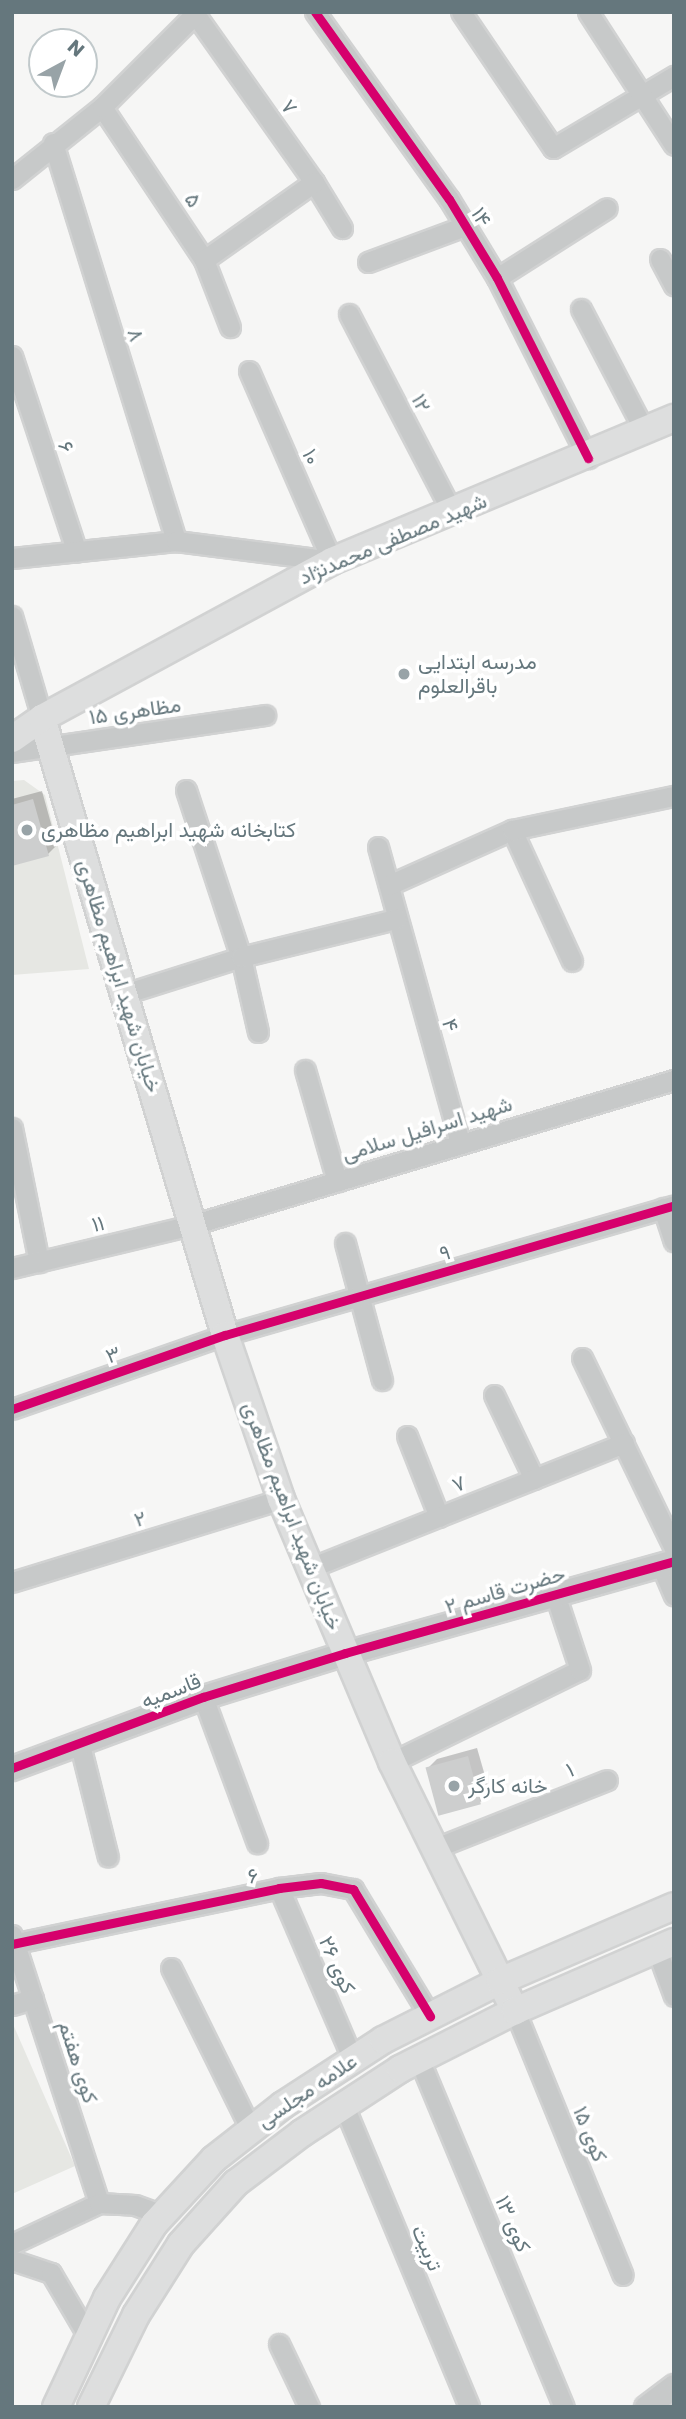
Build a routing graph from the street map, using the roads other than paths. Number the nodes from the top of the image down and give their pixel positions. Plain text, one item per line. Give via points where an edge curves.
1 (315, 12) edge
2 (461, 12) edge
3 (588, 12) edge
4 (196, 13) edge
5 (674, 76) edge
6 (641, 96) junction
7 (102, 107) junction
8 (53, 143) junction
9 (674, 145) edge
10 (12, 179) edge
11 (314, 182) junction
12 (607, 208) dead end
13 (465, 226) junction
14 (342, 228) dead end
15 (660, 259) dead end
16 (204, 260) junction
17 (368, 262) dead end
18 (497, 278) junction
19 (674, 285) edge
20 (582, 309) dead end
21 (349, 314) dead end
22 (230, 327) dead end
23 (12, 356) edge
24 (249, 371) dead end
25 (674, 418) edge
26 (645, 432) junction
27 (588, 458) junction
28 (452, 512) junction
29 (176, 541) junction
30 (77, 552) junction
31 (12, 558) edge
32 (332, 561) junction
33 (12, 616) edge
34 (265, 715) dead end
35 (42, 718) junction
36 (12, 739) edge
37 (51, 747) junction
38 (12, 752) edge
39 (186, 790) dead end
40 (674, 796) edge
41 (512, 830) junction
42 (378, 847) dead end
43 (389, 885) junction
44 (396, 919) junction
45 (241, 957) junction
46 (572, 961) dead end
47 (124, 994) junction
48 (258, 1032) dead end
49 (305, 1070) dead end
50 (674, 1080) edge
51 (12, 1128) edge
52 (460, 1143) junction
53 (337, 1181) junction
54 (668, 1207) edge
55 (195, 1224) junction
56 (674, 1241) edge
57 (345, 1244) dead end
58 (39, 1262) junction
59 (12, 1269) edge
60 (360, 1296) junction
61 (225, 1335) junction
62 (582, 1358) dead end
63 (382, 1380) dead end
64 (494, 1395) dead end
65 (12, 1409) edge
66 (407, 1436) dead end
67 (624, 1443) junction
68 (534, 1479) junction
69 (281, 1499) junction
70 (439, 1517) junction
71 (669, 1558) edge
72 (310, 1568) junction
73 (12, 1582) edge
74 (555, 1594) junction
75 (674, 1595) edge
76 (345, 1653) junction
77 (203, 1697) junction
78 (80, 1745) junction
79 (392, 1762) junction
80 (12, 1768) edge
81 (607, 1780) dead end
82 (257, 1843) dead end
83 (432, 1849) junction
84 (108, 1857) dead end
85 (279, 1888) junction
86 (674, 1906) edge
87 (13, 1941) edge
88 (665, 1946) edge
89 (171, 1968) dead end
90 (500, 1981) junction
91 (674, 1996) edge
92 (33, 1999) junction
93 (12, 2005) edge
94 (515, 2011) junction
95 (430, 2016) junction
96 (419, 2059) junction
97 (353, 2060) junction
98 (344, 2106) junction
99 (251, 2130) junction
100 (99, 2203) junction
101 (163, 2214) junction
102 (189, 2235) junction
103 (12, 2244) edge
104 (12, 2260) edge
105 (623, 2275) dead end
106 (88, 2336) junction
107 (279, 2344) dead end
108 (674, 2386) edge
109 (56, 2407) edge
110 (91, 2407) edge
111 (309, 2407) edge
112 (469, 2407) edge
113 (564, 2407) edge
114 (646, 2407) edge

1 - 13 street, ۱۴
2 - 6 street via 553,148
3 - 6 street
4 - 7 street
4 - 11 street, ۷
5 - 6 street
6 - 9 street
7 - 8 street
7 - 16 street, ۵
8 - 10 street
8 - 29 street, ۸
11 - 14 street, ۷
11 - 16 street
12 - 18 street
13 - 17 street
13 - 18 street, ۱۴
15 - 19 street
16 - 22 street, ۵
18 - 27 street, ۱۴
20 - 26 street
21 - 28 street, ۱۲
23 - 30 street, ۶
24 - 32 street, ۱۰
25 - 26 main road, شهید مصطفی محمدنژاد
26 - 27 main road, شهید مصطفی محمدنژاد
27 - 28 main road, شهید مصطفی محمدنژاد
28 - 32 main road, شهید مصطفی محمدنژاد
29 - 30 street
29 - 32 street
30 - 31 street
32 - 35 main road, شهید مصطفی محمدنژاد
33 - 35 street
34 - 37 street, ۱۵ مظاهری
35 - 36 main road, شهید مصطفی محمدنژاد
35 - 37 main road, خیابان شهید ابراهیم مظاهری
37 - 38 street, ۱۵ مظاهری
37 - 47 main road, خیابان شهید ابراهیم مظاهری
39 - 45 street
40 - 41 street
41 - 43 street
41 - 46 street
42 - 43 street, ۴
43 - 44 street, ۴
44 - 45 street
44 - 52 street, ۴
45 - 47 street
45 - 48 street
47 - 55 main road, خیابان شهید ابراهیم مظاهری
49 - 53 street
50 - 52 street, شهید اسرافیل سلامی
51 - 58 street
52 - 53 street, شهید اسرافیل سلامی
53 - 55 street, شهید اسرافیل سلامی
54 - 56 street
54 - 60 street, ۹
55 - 58 street, ۱۱
55 - 61 main road, خیابان شهید ابراهیم مظاهری
57 - 60 street
58 - 59 street, ۱۱
60 - 61 street, ۹
60 - 63 street
61 - 65 street, ۳
61 - 69 main road, خیابان شهید ابراهیم مظاهری
62 - 67 street
64 - 68 street
66 - 70 street
67 - 68 street, ۷
67 - 71 street
68 - 70 street, ۷
69 - 72 main road, خیابان شهید ابراهیم مظاهری
69 - 73 street, ۲
70 - 72 street, ۷
71 - 74 street, ۲ حضرت قاسم
71 - 75 street
72 - 76 main road, خیابان شهید ابراهیم مظاهری
74 - 76 street, ۲ حضرت قاسم
74 - 79 street via 580,1670
76 - 77 street, قاسمیه
76 - 79 main road, خیابان شهید ابراهیم مظاهری
77 - 78 street, قاسمیه
77 - 82 street
78 - 80 street, قاسمیه
78 - 84 street
79 - 83 main road, خیابان شهید ابراهیم مظاهری
81 - 83 street, ۱
83 - 90 main road, خیابان شهید ابراهیم مظاهری
85 - 87 street, ۶
85 - 95 street, ۶ via 321,1884 354,1889
85 - 97 street, کوی ۲۶
86 - 90 main road, علامه مجلسی
87 - 92 street, کوی هفتم
88 - 91 street
88 - 94 main road, علامه مجلسی
89 - 99 street
90 - 94 main road, خیابان شهید ابراهیم مظاهری
90 - 95 main road, علامه مجلسی
92 - 93 street
92 - 100 street, کوی هفتم
94 - 96 main road, علامه مجلسی
94 - 105 street, کوی ۱۵
95 - 97 main road, علامه مجلسی
96 - 98 main road, علامه مجلسی
96 - 113 street, کوی ۱۳
97 - 99 main road, علامه مجلسی
98 - 102 main road, علامه مجلسی via 236,2183
98 - 112 street, تربیت
99 - 101 main road, علامه مجلسی via 214,2159
100 - 101 street via 135,2205
100 - 103 street
101 - 102 main road
101 - 106 main road, علامه مجلسی
102 - 110 main road, علامه مجلسی via 136,2315
104 - 106 street via 51,2273
106 - 109 main road, علامه مجلسی
107 - 111 street
108 - 114 street

